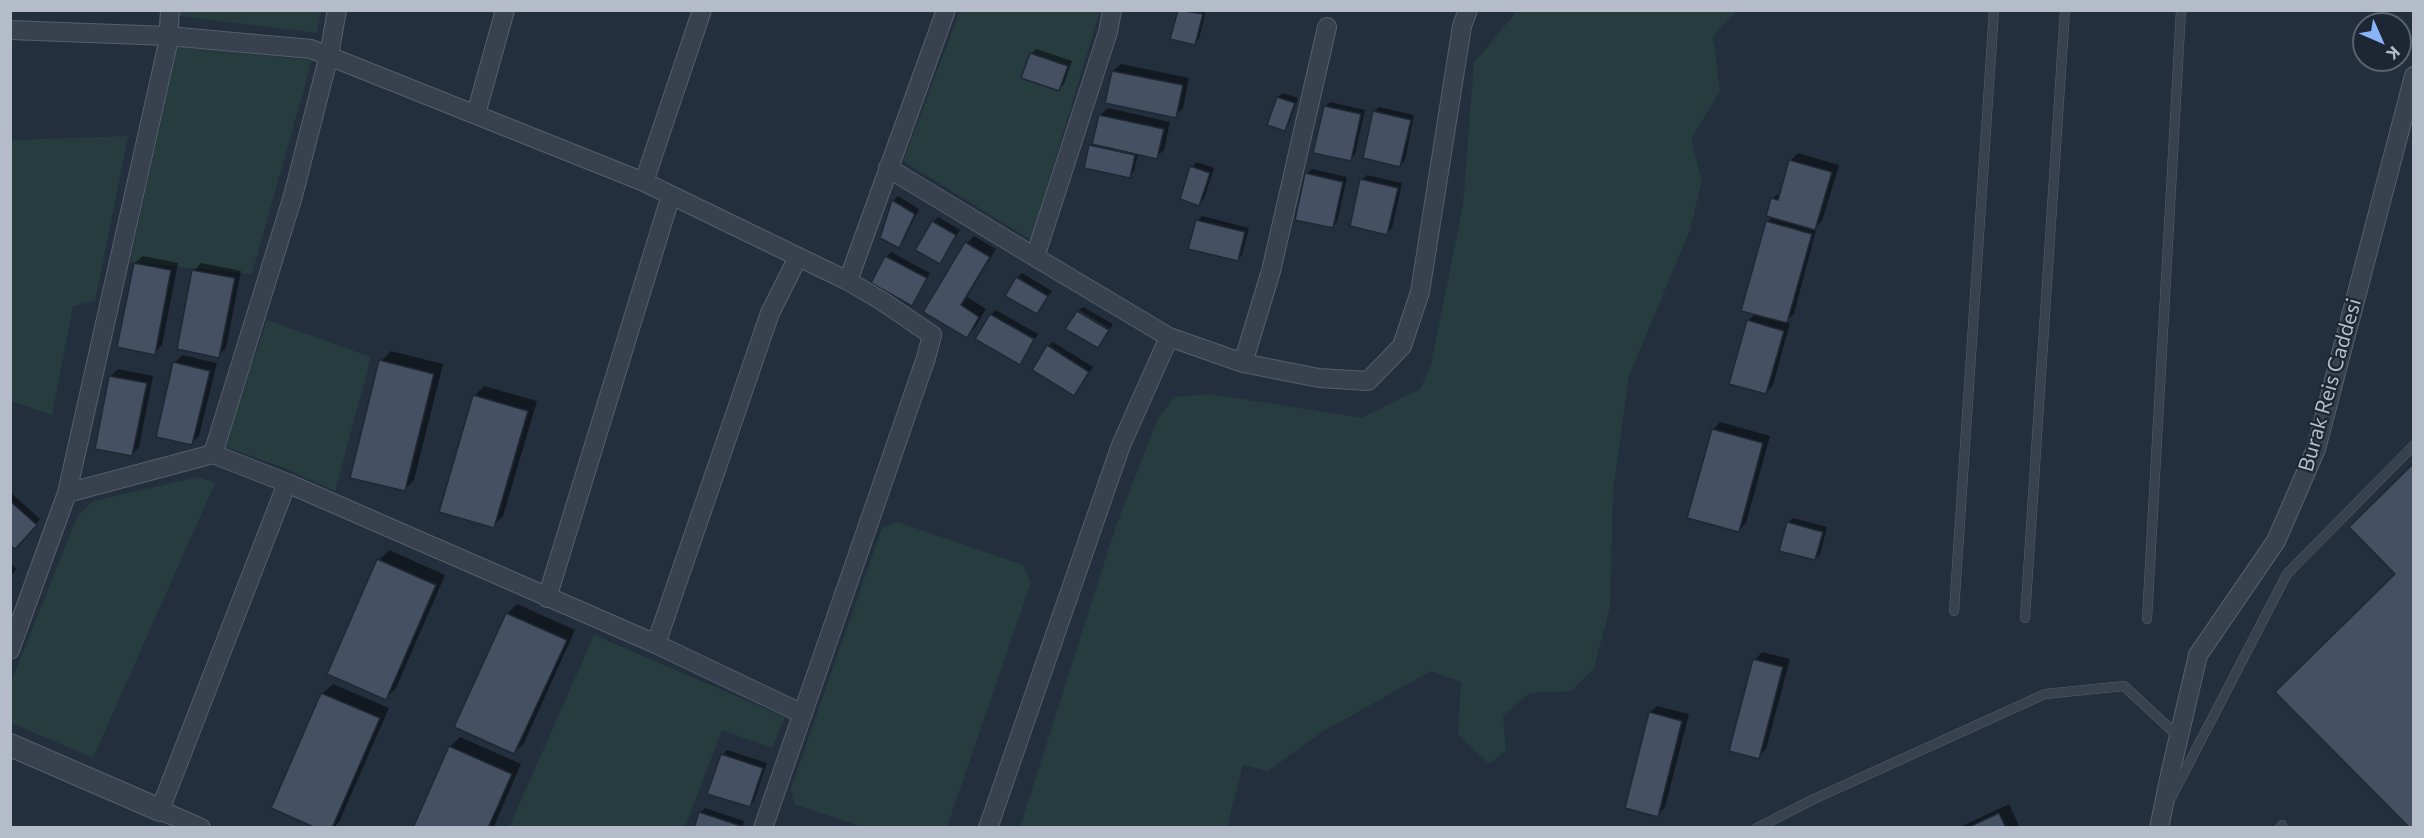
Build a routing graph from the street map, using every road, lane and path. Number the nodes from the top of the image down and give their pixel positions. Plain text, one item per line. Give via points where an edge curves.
1 (170, 10) edge
2 (338, 10) edge
3 (505, 10) edge
4 (702, 10) edge
5 (946, 10) edge
6 (1112, 10) edge
7 (1468, 10) edge
8 (1994, 10) edge
9 (2065, 10) edge
10 (2181, 10) edge
11 (1327, 27) dead end
12 (10, 30) edge
13 (168, 36) junction
14 (329, 55) junction
15 (2414, 76) edge
16 (476, 114) junction
17 (888, 168) junction
18 (644, 182) junction
19 (671, 195) junction
20 (1035, 256) junction
21 (798, 257) junction
22 (848, 281) junction
23 (1169, 337) junction
24 (1243, 363) junction
25 (2414, 445) edge
26 (213, 454) junction
27 (287, 483) junction
28 (67, 493) junction
29 (547, 598) junction
30 (1954, 611) dead end
31 (2025, 618) dead end
32 (2147, 619) dead end
33 (656, 644) junction
34 (10, 650) edge
35 (803, 714) junction
36 (2178, 736) junction
37 (10, 745) edge
38 (160, 810) junction
39 (2161, 822) edge
40 (201, 828) edge
41 (764, 828) edge
42 (988, 828) edge
43 (1757, 828) edge

1 - 13 street
2 - 14 street
3 - 16 street
4 - 18 street
5 - 17 street
6 - 20 street
7 - 24 street via 1462,26 1420,292 1402,346 1368,381 1320,378
8 - 30 lane
9 - 31 lane
10 - 32 lane
11 - 24 street via 1271,271
12 - 13 street
13 - 14 street via 311,49
13 - 28 street
14 - 16 street
14 - 26 street via 293,196
15 - 36 street, Burak Reis Caddesi via 2316,449 2276,541 2198,655
16 - 18 street
17 - 20 street
17 - 22 street
18 - 19 street
19 - 21 street
19 - 29 street
20 - 23 street
21 - 22 street
21 - 33 street via 770,313
22 - 35 street via 932,335
23 - 24 street
23 - 42 street via 1121,445
25 - 39 lane via 2287,574
26 - 27 street
26 - 28 street
27 - 29 street
27 - 38 street
28 - 34 street
29 - 33 street
33 - 35 street
35 - 41 street
36 - 39 street, Burak Reis Caddesi
36 - 43 lane via 2124,686 2045,693
37 - 38 street
38 - 40 street

